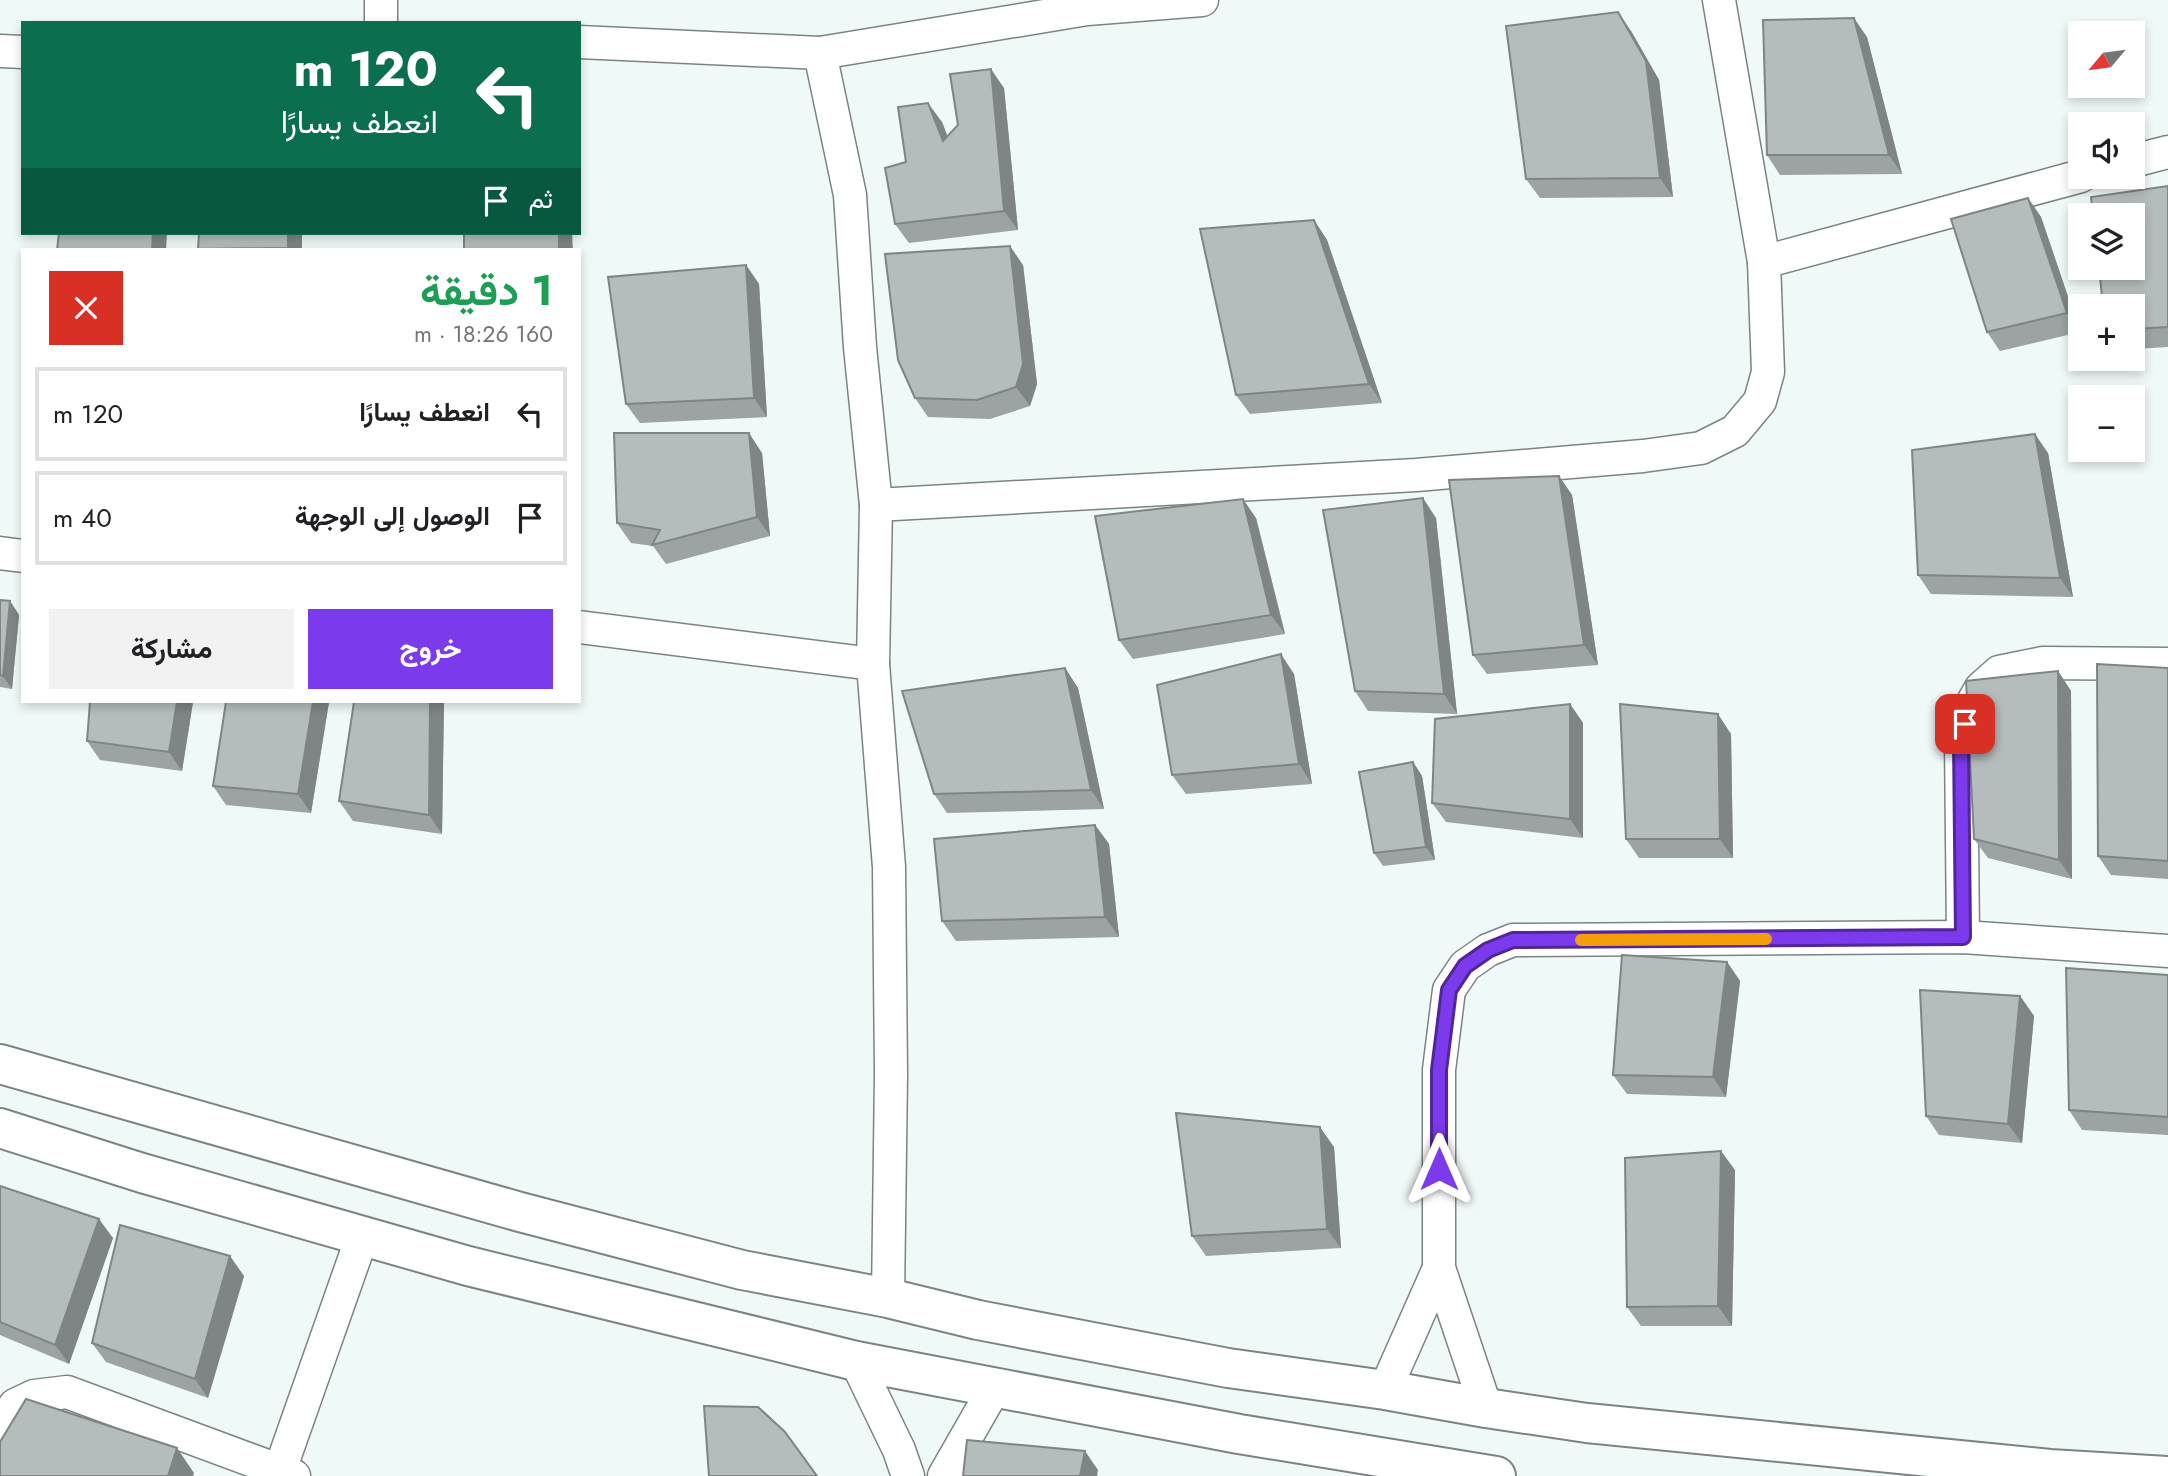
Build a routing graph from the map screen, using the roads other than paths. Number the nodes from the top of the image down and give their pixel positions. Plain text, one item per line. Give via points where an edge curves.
1 (381, 0) edge
2 (1202, 0) edge
3 (1719, 0) edge
4 (381, 21) edge
5 (581, 42) edge
6 (0, 51) edge
7 (21, 52) edge
8 (820, 53) junction
9 (2168, 152) edge
10 (2145, 159) edge
11 (2068, 180) edge
12 (1764, 262) junction
13 (876, 505) junction
14 (0, 553) edge
15 (21, 556) edge
16 (581, 627) edge
17 (873, 664) junction
18 (2168, 664) edge
19 (1963, 937) junction
20 (2168, 951) edge
21 (0, 1064) edge
22 (0, 1128) edge
23 (363, 1234) junction
24 (1440, 1268) junction
25 (888, 1298) junction
26 (856, 1362) junction
27 (995, 1387) junction
28 (1385, 1390) junction
29 (1486, 1408) junction
30 (0, 1429) edge
31 (287, 1473) edge
32 (908, 1476) edge
33 (944, 1476) edge
34 (1496, 1476) edge
35 (2168, 1476) edge

1 - 4 street
2 - 8 street via 1087,9
3 - 12 street
5 - 8 street
6 - 7 street
8 - 13 street via 850,195
9 - 10 street
11 - 12 street
12 - 13 street via 1768,372 1760,401 1735,431 1701,448 1416,475
13 - 17 street
14 - 15 street
16 - 17 street
17 - 25 street via 889,867
18 - 19 street via 2043,663 1999,672 1981,688 1969,709 1961,740
19 - 20 street
19 - 24 street via 1513,940 1488,950 1465,966 1449,990 1439,1070
21 - 25 main road via 741,1270
22 - 23 main road
23 - 26 main road via 570,1293
23 - 31 street
24 - 28 street
24 - 29 street
25 - 28 main road via 1228,1368
26 - 27 main road
26 - 32 street
27 - 33 street
27 - 34 main road via 1239,1434
28 - 29 main road
29 - 35 main road via 1759,1441
30 - 31 street via 15,1405 34,1396 67,1392

